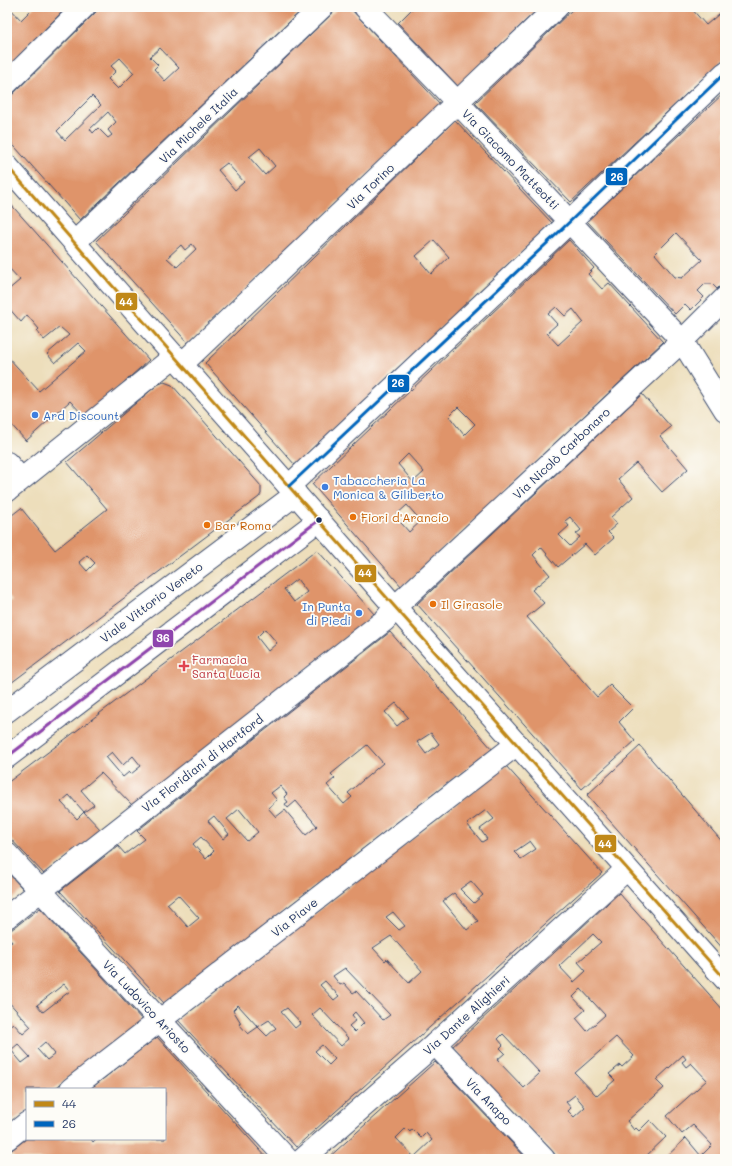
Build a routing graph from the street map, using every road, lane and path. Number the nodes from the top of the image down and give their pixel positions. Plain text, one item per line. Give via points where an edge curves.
1 (84, 7) edge
2 (322, 7) edge
3 (365, 7) edge
4 (557, 7) edge
5 (725, 73) edge
6 (7, 83) edge
7 (457, 102) junction
8 (7, 166) edge
9 (570, 221) junction
10 (75, 242) junction
11 (725, 298) edge
12 (682, 341) junction
13 (179, 360) junction
14 (725, 410) edge
15 (7, 463) edge
16 (14, 485) edge
17 (292, 490) junction
18 (318, 520) junction
19 (395, 607) junction
20 (7, 711) edge
21 (517, 744) junction
22 (7, 757) edge
23 (7, 854) edge
24 (627, 869) junction
25 (41, 890) junction
26 (7, 917) edge
27 (725, 979) edge
28 (160, 1021) junction
29 (434, 1044) junction
30 (72, 1088) edge
31 (26, 1124) edge
32 (7, 1139) edge
33 (287, 1159) edge
34 (303, 1159) edge
35 (544, 1159) edge

1 - 6 street
2 - 10 street, Via Michele Italia
3 - 7 street, Via Giacomo Matteotti
4 - 7 street, Via Torino
5 - 9 street, Viale Vittorio Veneto
7 - 9 street, Via Giacomo Matteotti
7 - 13 street, Via Torino
8 - 10 street
9 - 12 street, Via Giacomo Matteotti
9 - 17 street, Viale Vittorio Veneto
10 - 13 street
11 - 12 street, Via Nicolò Carbonaro
12 - 14 street, Via Giacomo Matteotti
12 - 19 street, Via Nicolò Carbonaro
13 - 16 street, Via Torino
13 - 17 street
15 - 16 street
17 - 18 street
17 - 20 street, Viale Vittorio Veneto
18 - 19 street
18 - 22 street
19 - 21 street
19 - 25 street, Via Floridiani di Hartford via 385,620
21 - 24 street
21 - 28 street, Via Piave
23 - 25 street, Via Ludovico Ariosto
24 - 27 street
24 - 29 street, Via Dante Alighieri
25 - 26 street, Via Floridiani di Hartford
25 - 28 street, Via Ludovico Ariosto
28 - 30 street, Via Piave
28 - 33 street, Via Ludovico Ariosto
29 - 34 street, Via Dante Alighieri
29 - 35 street, Via Anapo
31 - 32 street

